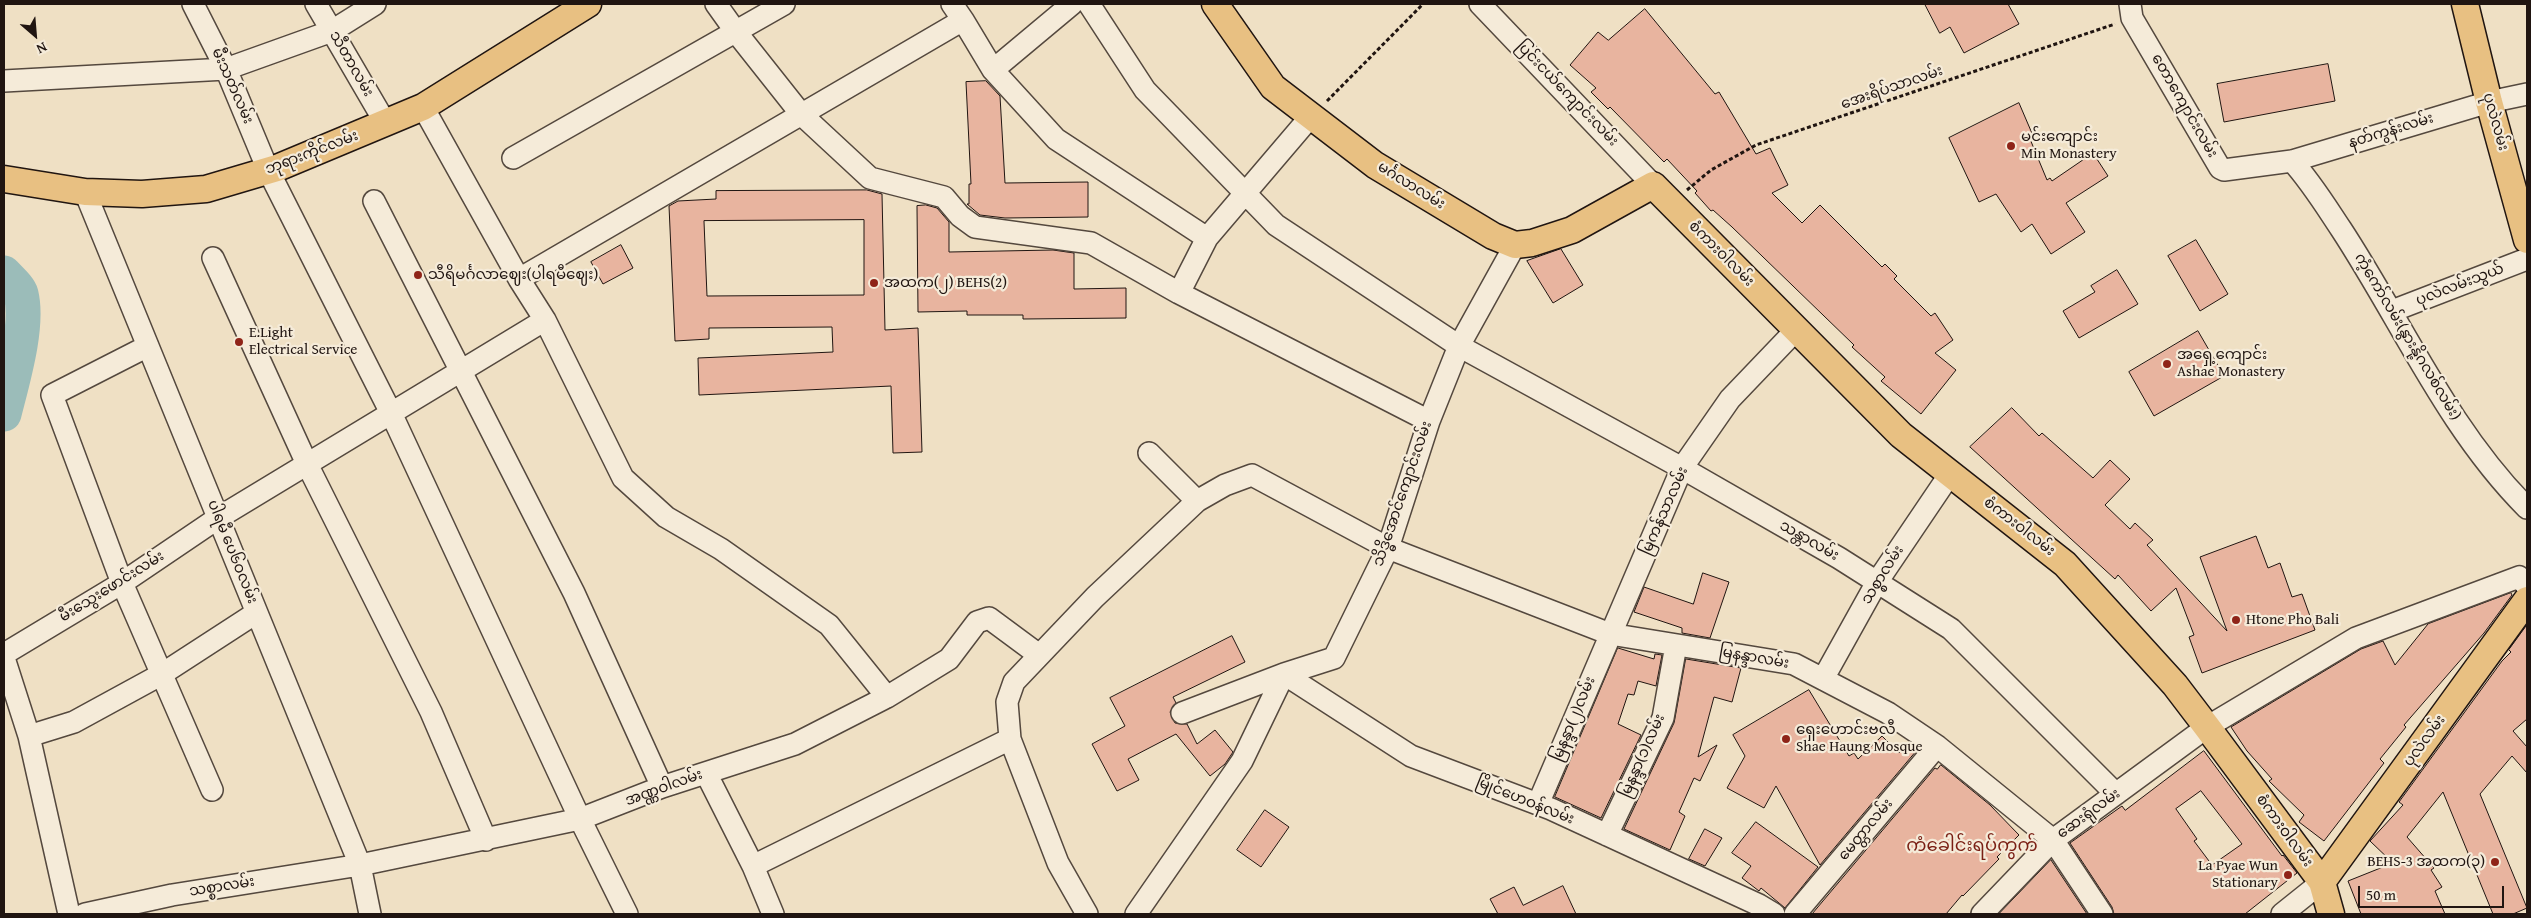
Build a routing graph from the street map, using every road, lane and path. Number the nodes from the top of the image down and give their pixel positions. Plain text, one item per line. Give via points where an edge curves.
1 (192, 4) edge
2 (316, 4) edge
3 (375, 4) edge
4 (588, 4) edge
5 (716, 4) edge
6 (784, 4) edge
7 (1072, 4) edge
8 (1089, 4) edge
9 (1215, 4) edge
10 (1423, 4) edge
11 (1480, 4) edge
12 (2465, 4) edge
13 (2128, 8) edge
14 (957, 12) edge
15 (332, 31) junction
16 (736, 32) junction
17 (226, 69) junction
18 (994, 70) junction
19 (4, 81) edge
20 (2527, 94) edge
21 (2489, 102) junction
22 (423, 106) junction
23 (801, 114) junction
24 (1311, 116) junction
25 (386, 124) junction
26 (513, 158) dead end
27 (2292, 161) junction
28 (268, 170) junction
29 (4, 179) edge
30 (1653, 185) junction
31 (85, 192) junction
32 (1246, 193) junction
33 (374, 201) dead end
34 (1672, 204) junction
35 (1207, 238) junction
36 (2527, 240) edge
37 (1515, 245) junction
38 (213, 258) dead end
39 (2527, 259) edge
40 (519, 279) junction
41 (1179, 292) junction
42 (2392, 311) junction
43 (545, 320) junction
44 (1796, 330) junction
45 (148, 346) junction
46 (1459, 346) junction
47 (461, 371) junction
48 (391, 413) junction
49 (1429, 422) junction
50 (1148, 453) dead end
51 (307, 464) junction
52 (1682, 468) junction
53 (1950, 474) junction
54 (1197, 501) junction
55 (2527, 508) edge
56 (218, 518) junction
57 (1388, 548) junction
58 (1877, 582) junction
59 (122, 584) junction
60 (2527, 586) edge
61 (2527, 600) edge
62 (256, 613) junction
63 (1610, 634) junction
64 (1676, 645) junction
65 (4, 654) edge
66 (1038, 655) junction
67 (4, 658) edge
68 (162, 674) junction
69 (1284, 674) junction
70 (1823, 679) junction
71 (887, 697) junction
72 (1182, 714) dead end
73 (2208, 727) junction
74 (29, 736) junction
75 (1010, 739) junction
76 (1937, 746) junction
77 (706, 773) junction
78 (662, 787) junction
79 (212, 790) dead end
80 (2116, 794) junction
81 (1538, 804) junction
82 (580, 819) junction
83 (1607, 835) junction
84 (486, 840) junction
85 (2053, 840) junction
86 (360, 865) junction
87 (753, 866) junction
88 (2322, 882) junction
89 (620, 913) edge
90 (69, 914) edge
91 (85, 914) edge
92 (370, 914) edge
93 (773, 914) edge
94 (1088, 914) edge
95 (1136, 914) edge
96 (1774, 914) edge
97 (1795, 914) edge
98 (1982, 914) edge
99 (2102, 914) edge
100 (2282, 914) edge
101 (2331, 914) edge

1 - 17 street, မီးသတ်လမ်း
2 - 15 street, သီတာလမ်း
3 - 15 street
4 - 22 main road, ဘုရားကိုင်လမ်း
5 - 16 street
6 - 16 street
7 - 18 street
8 - 32 street, သန္တာလမ်း via 1145,90
9 - 24 main road, မင်္ဂလာလမ်း via 1273,87
10 - 24 path
11 - 30 street, ပြင်းငယ်ကျောင်းလမ်း
12 - 21 main road, ပုလဲလမ်း
13 - 27 street, တောကျောင်းလမ်း via 2220,168 2228,170
13 - 34 path, အေးရိပ်သာလမ်း via 1756,145 1711,170
14 - 18 street
14 - 23 street
15 - 17 street
15 - 25 street, သီတာလမ်း
16 - 23 street
16 - 26 street
17 - 19 street
17 - 28 street, မီးသတ်လမ်း
18 - 35 street via 1056,139
20 - 21 street, နတ်ကွန်းလမ်း
21 - 27 street, နတ်ကွန်းလမ်း
21 - 36 main road, ပုလဲလမ်း
22 - 25 main road, ဘုရားကိုင်လမ်း
22 - 40 street
23 - 40 street
23 - 41 street via 870,178 944,197 960,216 975,227 1091,243
24 - 32 street
24 - 37 main road, မင်္ဂလာလမ်း via 1375,165 1493,236
25 - 28 main road, ဘုရားကိုင်လမ်း
27 - 42 street, ကံ့ကော်လမ်း(နွားနို့ဂလစ်လမ်း) via 2314,187
28 - 31 main road, ဘုရားကိုင်လမ်း via 206,189 142,194
28 - 48 street, မီးသတ်လမ်း
29 - 31 main road, ဘုရားကိုင်လမ်း
30 - 34 main road, စံကားဝါလမ်း
30 - 37 main road via 1572,230
31 - 45 street, ပါရမီ ပေ၆ဝလမ်း
32 - 35 street
32 - 46 street, သန္တာလမ်း via 1276,225
33 - 47 street
34 - 44 main road, စံကားဝါလမ်း
35 - 41 street
37 - 46 street, သိဒ္ဓိအောင်ကျောင်းလမ်း
38 - 51 street
39 - 42 street, ပုလဲလမ်းသွယ်
40 - 43 street
41 - 49 street
42 - 55 street, ကံ့ကော်လမ်း(နွားနို့ဂလစ်လမ်း) via 2474,448
43 - 47 street, မီးသွေးဖောင်းလမ်း
43 - 71 street via 623,478 666,517 721,549 829,625
44 - 52 street, မြကန်သာလမ်း via 1730,398
44 - 53 main road, စံကားဝါလမ်း via 1901,435
45 - 56 street, ပါရမီ ပေ၆ဝလမ်း
45 - 59 street via 52,395
46 - 49 street, သိဒ္ဓိအောင်ကျောင်းလမ်း
46 - 52 street, သန္တာလမ်း
47 - 48 street, မီးသွေးဖောင်းလမ်း
47 - 78 street via 574,593
48 - 51 street, မီးသွေးဖောင်းလမ်း
48 - 82 street, မီးသတ်လမ်း
49 - 57 street, သိဒ္ဓိအောင်ကျောင်းလမ်း
50 - 54 street
51 - 56 street, မီးသွေးဖောင်းလမ်း
51 - 84 street via 431,712
52 - 58 street, သန္တာလမ်း
52 - 63 street, မြကန်သာလမ်း
53 - 58 street, သစ္စာလမ်း
53 - 73 main road, စံကားဝါလမ်း via 2065,564 2175,685
54 - 57 street, မြနန္ဒာလမ်း via 1252,475
54 - 66 street
56 - 59 street, မီးသွေးဖောင်းလမ်း
56 - 62 street, ပါရမီ ပေ၆ဝလမ်း
57 - 63 street, မြနန္ဒာလမ်း
57 - 69 street, သိဒ္ဓိအောင်ကျောင်းလမ်း via 1334,658
58 - 70 street, သစ္စာလမ်း
58 - 80 street, သန္တာလမ်း via 1951,629
59 - 65 street, မီးသွေးဖောင်းလမ်း
59 - 68 street
60 - 73 street, ဆေးရုံလမ်း via 2519,577 2356,638
61 - 88 main road, ပုလဲလမ်း
62 - 68 street
62 - 86 street, ပါရမီ ပေ၆ဝလမ်း
63 - 64 street, မြနန္ဒာလမ်း
63 - 81 street, မြနန္ဒာ(၂)လမ်း
64 - 70 street, မြနန္ဒာလမ်း via 1794,664
64 - 83 street, မြနန္ဒာ(၁)လမ်း via 1663,718
66 - 71 street, အဏ္ဏဝါလမ်း via 989,618 977,622 949,659
66 - 75 street via 1014,682 1007,702
67 - 74 street
68 - 74 street via 74,722
68 - 79 street
69 - 72 street, သိဒ္ဓိအောင်ကျောင်းလမ်း
69 - 81 street, မြိုင်ဟေဝန်လမ်း via 1412,756
69 - 95 street via 1242,761
70 - 76 street, မြနန္ဒာလမ်း via 1888,714
71 - 77 street, အဏ္ဏဝါလမ်း via 795,744
73 - 80 street, ဆေးရုံလမ်း
73 - 88 main road, စံကားဝါလမ်း
74 - 90 street
75 - 87 street
75 - 94 street via 1058,863
76 - 85 street, မြနန္ဒာလမ်း
76 - 97 street, မေတ္တာလမ်း
77 - 78 street, အဏ္ဏဝါလမ်း
77 - 87 street
78 - 82 street, အဏ္ဏဝါလမ်း
80 - 85 street, ဆေးရုံလမ်း
81 - 83 street, မြိုင်ဟေဝန်လမ်း
82 - 84 street, အဏ္ဏဝါလမ်း
82 - 89 street, မီးသတ်လမ်း
83 - 96 street, မြိုင်ဟေဝန်လမ်း
84 - 86 street, အဏ္ဏဝါလမ်း
85 - 98 street, ဆေးရုံလမ်း
85 - 99 street, မြနန္ဒာလမ်း
86 - 91 street, သစ္စာလမ်း via 172,895
86 - 92 street, ပါရမီ ပေ၆ဝလမ်း
87 - 93 street
88 - 100 street
88 - 101 main road, စံကားဝါလမ်း

